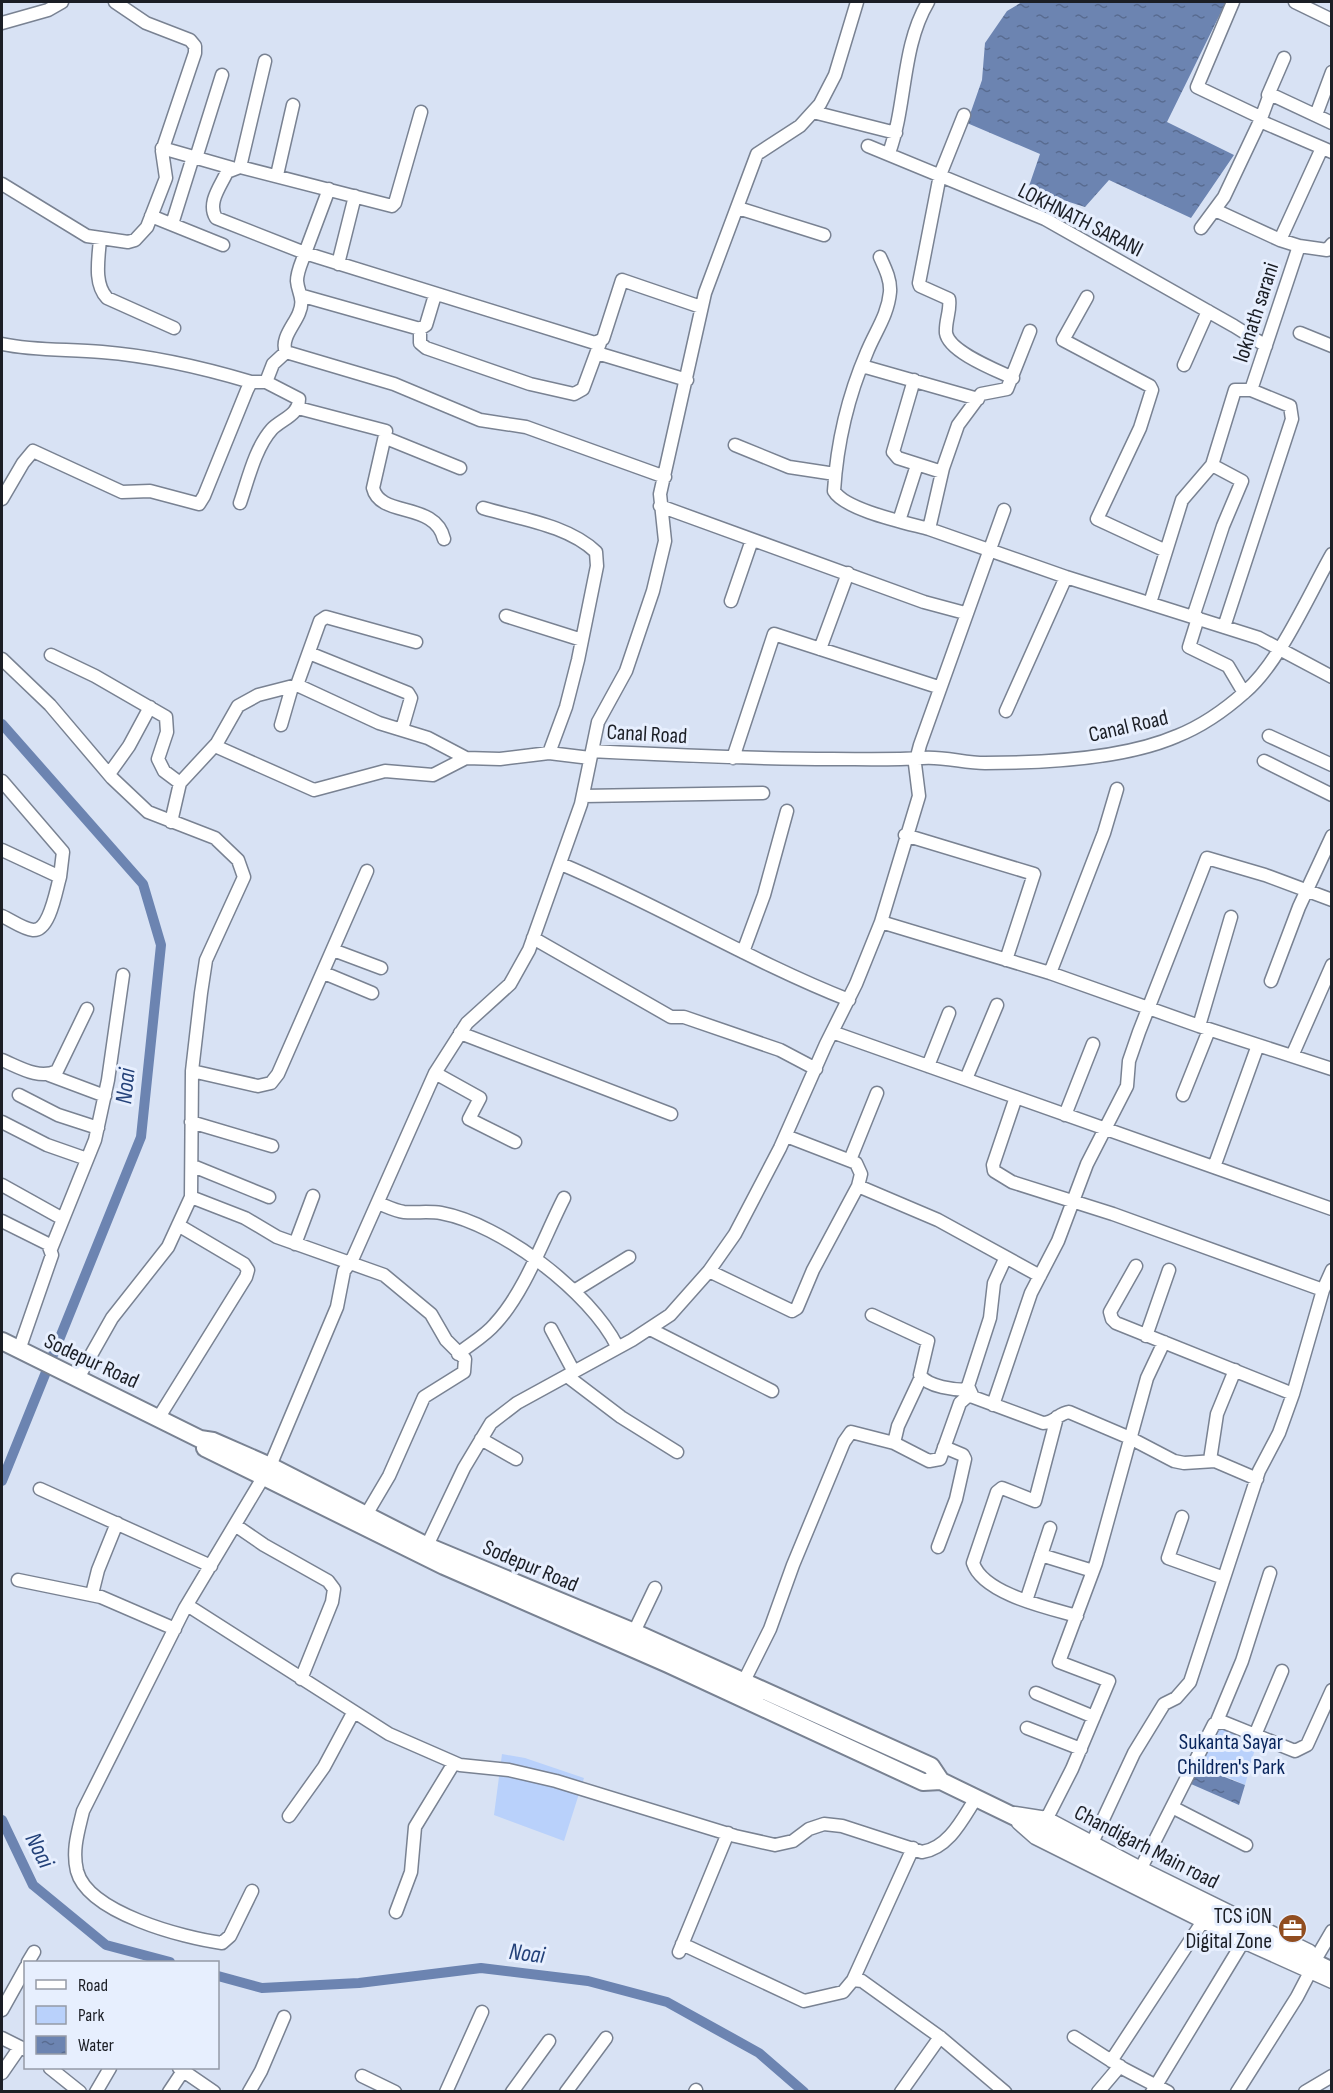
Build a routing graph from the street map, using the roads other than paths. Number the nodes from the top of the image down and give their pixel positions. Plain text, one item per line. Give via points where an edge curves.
1 (62, 2) edge
2 (115, 2) edge
3 (857, 2) edge
4 (928, 2) edge
5 (1233, 2) edge
6 (1295, 2) edge
7 (1332, 20) edge
8 (2, 23) edge
9 (1284, 58) dead end
10 (265, 61) dead end
11 (1332, 72) edge
12 (222, 75) dead end
13 (1269, 95) junction
14 (293, 105) dead end
15 (421, 112) dead end
16 (813, 112) junction
17 (964, 115) dead end
18 (1316, 115) junction
19 (1260, 119) junction
20 (1332, 123) edge
21 (896, 134) junction
22 (868, 146) dead end
23 (162, 148) junction
24 (1327, 150) edge
25 (889, 153) junction
26 (195, 158) junction
27 (236, 168) junction
28 (277, 175) junction
29 (940, 175) junction
30 (2, 184) edge
31 (328, 189) junction
32 (355, 196) junction
33 (738, 208) junction
34 (1215, 210) junction
35 (151, 216) junction
36 (172, 224) junction
37 (1201, 228) dead end
38 (824, 236) dead end
39 (100, 238) junction
40 (1280, 240) junction
41 (1332, 244) edge
42 (223, 245) dead end
43 (1299, 246) junction
44 (305, 253) junction
45 (880, 257) dead end
46 (338, 264) junction
47 (435, 295) junction
48 (303, 296) junction
49 (1087, 297) dead end
50 (701, 307) junction
51 (1208, 311) junction
52 (174, 328) dead end
53 (420, 329) junction
54 (1030, 330) dead end
55 (1300, 333) dead end
56 (2, 344) edge
57 (1332, 345) edge
58 (1266, 346) junction
59 (598, 348) junction
60 (286, 352) junction
61 (1184, 365) dead end
62 (862, 366) junction
63 (1012, 378) junction
64 (687, 380) junction
65 (914, 380) junction
66 (251, 382) junction
67 (266, 382) junction
68 (1251, 390) junction
69 (978, 399) junction
70 (298, 408) junction
71 (386, 438) junction
72 (735, 445) dead end
73 (917, 465) junction
74 (1212, 465) junction
75 (460, 468) dead end
76 (942, 472) junction
77 (835, 474) junction
78 (666, 477) junction
79 (2, 499) edge
80 (240, 503) dead end
81 (660, 506) junction
82 (483, 508) dead end
83 (1004, 510) dead end
84 (899, 521) junction
85 (929, 529) junction
86 (444, 539) dead end
87 (752, 540) junction
88 (989, 551) junction
89 (1166, 551) junction
90 (1332, 554) edge
91 (848, 573) junction
92 (1066, 577) junction
93 (731, 601) dead end
94 (1150, 603) junction
95 (965, 613) junction
96 (506, 616) dead end
97 (1195, 617) junction
98 (1224, 627) junction
99 (582, 640) junction
100 (416, 642) dead end
101 (820, 649) junction
102 (1282, 649) junction
103 (309, 653) junction
104 (51, 655) dead end
105 (2, 659) edge
106 (1332, 677) edge
107 (295, 686) junction
108 (938, 687) junction
109 (1244, 693) junction
110 (150, 707) junction
111 (1006, 711) dead end
112 (281, 725) dead end
113 (402, 729) junction
114 (1269, 736) dead end
115 (214, 746) junction
116 (549, 753) junction
117 (591, 755) junction
118 (466, 758) junction
119 (733, 758) junction
120 (916, 758) junction
121 (1264, 761) dead end
122 (1332, 765) edge
123 (109, 774) junction
124 (2, 781) edge
125 (180, 783) junction
126 (585, 785) junction
127 (1117, 789) dead end
128 (763, 793) dead end
129 (1332, 795) edge
130 (787, 811) dead end
131 (171, 822) junction
132 (905, 835) junction
133 (1332, 836) edge
134 (2, 850) edge
135 (561, 864) junction
136 (367, 871) dead end
137 (60, 877) junction
138 (1307, 890) junction
139 (1332, 900) edge
140 (2, 916) edge
141 (1231, 917) dead end
142 (881, 922) junction
143 (533, 938) junction
144 (333, 950) junction
145 (743, 952) junction
146 (1006, 960) junction
147 (1332, 965) edge
148 (381, 968) dead end
149 (324, 973) junction
150 (1050, 973) junction
151 (123, 975) dead end
152 (1271, 981) dead end
153 (372, 993) dead end
154 (849, 1000) junction
155 (997, 1005) dead end
156 (1150, 1007) junction
157 (87, 1009) dead end
158 (950, 1013) dead end
159 (1204, 1028) junction
160 (832, 1032) junction
161 (460, 1033) junction
162 (1093, 1044) dead end
163 (1258, 1045) junction
164 (1292, 1056) junction
165 (2, 1060) edge
166 (928, 1066) junction
167 (816, 1069) junction
168 (1332, 1069) edge
169 (192, 1071) junction
170 (435, 1073) junction
171 (49, 1075) junction
172 (966, 1079) junction
173 (877, 1093) dead end
174 (19, 1095) dead end
175 (1183, 1095) dead end
176 (105, 1096) junction
177 (1016, 1097) junction
178 (671, 1114) dead end
179 (1065, 1114) junction
180 (2, 1122) edge
181 (191, 1122) junction
182 (98, 1128) junction
183 (1105, 1128) junction
184 (786, 1136) junction
185 (515, 1142) dead end
186 (272, 1146) dead end
187 (87, 1159) junction
188 (850, 1160) junction
189 (193, 1166) junction
190 (1214, 1167) junction
191 (2, 1185) edge
192 (858, 1186) junction
193 (313, 1196) dead end
194 (191, 1197) junction
195 (269, 1197) dead end
196 (564, 1198) dead end
197 (1072, 1201) junction
198 (378, 1203) junction
199 (1332, 1209) edge
200 (63, 1219) junction
201 (2, 1221) edge
202 (178, 1225) junction
203 (295, 1244) junction
204 (51, 1249) junction
205 (629, 1257) dead end
206 (1005, 1259) junction
207 (537, 1261) junction
208 (349, 1264) junction
209 (1136, 1266) dead end
210 (1169, 1270) dead end
211 (1332, 1270) edge
212 (709, 1271) junction
213 (1040, 1276) junction
214 (1323, 1290) junction
215 (574, 1291) junction
216 (872, 1315) dead end
217 (551, 1329) dead end
218 (650, 1329) junction
219 (1146, 1336) junction
220 (1164, 1342) junction
221 (2, 1343) edge
222 (617, 1346) junction
223 (25, 1353) junction
224 (458, 1354) junction
225 (1235, 1370) junction
226 (570, 1374) junction
227 (73, 1376) junction
228 (921, 1377) junction
229 (772, 1391) dead end
230 (969, 1392) junction
231 (1293, 1394) junction
232 (993, 1404) junction
233 (159, 1417) junction
234 (1057, 1417) junction
235 (1130, 1438) junction
236 (482, 1439) junction
237 (894, 1443) junction
238 (945, 1447) junction
239 (677, 1452) dead end
240 (516, 1459) dead end
241 (1210, 1460) junction
242 (266, 1472) junction
243 (1257, 1479) junction
244 (40, 1489) dead end
245 (366, 1515) junction
246 (1182, 1516) dead end
247 (117, 1523) junction
248 (235, 1525) junction
249 (1050, 1528) dead end
250 (938, 1547) dead end
251 (425, 1551) junction
252 (1041, 1555) junction
253 (211, 1566) junction
254 (1093, 1571) junction
255 (1270, 1573) dead end
256 (1224, 1578) junction
257 (18, 1580) dead end
258 (655, 1588) dead end
259 (92, 1594) junction
260 (1026, 1601) junction
261 (187, 1605) junction
262 (1077, 1616) junction
263 (175, 1629) junction
264 (634, 1632) junction
265 (1282, 1671) dead end
266 (301, 1678) junction
267 (744, 1681) junction
268 (1332, 1690) edge
269 (1036, 1693) dead end
270 (353, 1713) junction
271 (1094, 1717) junction
272 (1217, 1721) junction
273 (1027, 1728) dead end
274 (1255, 1735) junction
275 (1081, 1749) junction
276 (454, 1762) junction
277 (941, 1781) junction
278 (976, 1798) junction
279 (1172, 1807) junction
280 (1005, 1811) junction
281 (289, 1816) dead end
282 (1043, 1823) junction
283 (728, 1833) junction
284 (1092, 1843) junction
285 (1246, 1845) dead end
286 (914, 1848) junction
287 (1141, 1868) junction
288 (252, 1891) dead end
289 (396, 1912) dead end
290 (1203, 1921) junction
291 (1332, 1931) edge
292 (1243, 1942) junction
293 (1318, 1955) junction
294 (1332, 1962) edge
295 (1332, 1971) edge
296 (1310, 1972) junction
297 (24, 1973) edge
298 (853, 1980) junction
299 (1332, 1982) edge
300 (7, 1989) edge
301 (2, 2010) edge
302 (482, 2012) dead end
303 (284, 2017) dead end
304 (940, 2037) junction
305 (1074, 2037) dead end
306 (2, 2038) edge
307 (606, 2038) dead end
308 (549, 2041) dead end
309 (23, 2049) edge
310 (1116, 2063) junction
311 (52, 2069) edge
312 (109, 2069) edge
313 (182, 2069) edge
314 (184, 2069) edge
315 (2, 2073) edge
316 (362, 2076) dead end
317 (1332, 2076) edge
318 (992, 2081) junction
319 (73, 2089) edge
320 (1153, 2089) edge
321 (96, 2091) edge
322 (169, 2091) edge
323 (214, 2091) edge
324 (249, 2091) edge
325 (395, 2091) edge
326 (446, 2091) edge
327 (512, 2091) edge
328 (566, 2091) edge
329 (902, 2091) edge
330 (984, 2091) edge
331 (1005, 2091) edge
332 (1098, 2091) edge
333 (1168, 2091) edge
334 (1236, 2091) edge
335 (1305, 2091) edge

1 - 8 street
2 - 23 street via 141,20 190,40 195,46
3 - 16 street via 834,75
4 - 21 street via 910,43
5 - 19 street via 1197,87
6 - 7 street
9 - 13 street
10 - 27 street
11 - 18 street
12 - 26 street
13 - 18 street
13 - 19 street
14 - 28 street
15 - 32 street via 395,203 387,207
16 - 21 street
16 - 33 street via 800,126 757,154
17 - 29 street
18 - 20 street
19 - 24 street
19 - 34 street
21 - 25 street
22 - 25 street, LOKHNATH SARANI
23 - 26 street
23 - 35 street via 166,178
24 - 40 street, loknath sarani via 1294,204
25 - 29 street, LOKHNATH SARANI
26 - 27 street
26 - 36 street
27 - 28 street
27 - 44 street via 213,203 216,218
28 - 31 street
29 - 51 street, LOKHNATH SARANI via 1046,219
29 - 63 street via 920,286 949,299 946,333 950,341
30 - 39 street via 87,236
31 - 32 street
31 - 44 street
32 - 46 street
33 - 38 street
33 - 50 street
34 - 37 street
34 - 40 street
35 - 36 street
35 - 39 street via 135,240
36 - 42 street
39 - 52 street via 98,284 102,292 107,298
40 - 43 street, loknath sarani
41 - 43 street via 1327,250
43 - 58 street, loknath sarani
44 - 46 street
44 - 48 street via 297,283
45 - 62 street via 890,294 883,322
46 - 47 street
47 - 53 street via 426,325
47 - 59 street
48 - 53 street
48 - 60 street via 284,343
49 - 89 street via 1063,340 1152,390 1140,428 1097,519
50 - 59 street via 622,280
50 - 64 street
51 - 58 street, LOKHNATH SARANI
51 - 61 street
53 - 59 street via 420,343 426,348 568,394 584,389
54 - 63 street
55 - 57 street
56 - 66 street via 34,350 126,355
58 - 68 street, loknath sarani
59 - 64 street
60 - 67 street via 273,364
60 - 78 street via 394,384 480,420 526,427
62 - 65 street
62 - 77 street via 837,451
63 - 69 street via 1007,389 987,391
64 - 78 street
65 - 69 street
65 - 73 street via 893,452
66 - 67 street
66 - 79 street via 199,504 150,490 122,492 33,452
67 - 70 street via 299,399
68 - 74 street, loknath sarani via 1235,390
68 - 98 street via 1290,406 1292,419
69 - 76 street via 958,425
70 - 71 street via 381,428 386,431
70 - 80 street via 266,437
71 - 75 street
71 - 86 street via 373,488 375,495 381,501 430,518 442,530
72 - 77 street via 789,467
73 - 76 street
73 - 84 street
74 - 89 street, loknath sarani via 1182,500
74 - 97 street via 1242,482 1223,526
76 - 85 street
77 - 84 street via 837,496
78 - 81 street
81 - 87 street
81 - 117 street via 665,541 653,591 626,671 598,722
82 - 99 street via 568,534 596,552 597,566
83 - 88 street
84 - 85 street
85 - 88 street
87 - 91 street
87 - 93 street
88 - 92 street
88 - 95 street
89 - 94 street, loknath sarani
90 - 102 street, Canal Road
91 - 95 street
91 - 101 street
92 - 94 street
92 - 111 street
94 - 97 street
95 - 108 street
96 - 99 street
97 - 98 street
97 - 109 street via 1189,647 1228,666
98 - 102 street
99 - 116 street via 566,707
100 - 103 street via 326,617 320,621
101 - 108 street
101 - 119 street via 774,634
102 - 106 street
102 - 109 street, Canal Road
103 - 107 street
103 - 113 street via 408,693 411,698
104 - 110 street
105 - 123 street via 51,705
107 - 112 street
107 - 113 street via 379,723
107 - 115 street via 246,700 238,706
108 - 120 street
109 - 120 street, Canal Road via 1176,737 1125,750 1011,763
110 - 123 street
110 - 125 street via 166,717 168,723 159,765
113 - 118 street
114 - 122 street
115 - 118 street via 314,790 385,771 433,775
115 - 125 street
116 - 117 street, Canal Road
116 - 118 street, Canal Road via 500,759
117 - 119 street, Canal Road
117 - 126 street
119 - 120 street, Canal Road
120 - 132 street via 918,781
121 - 129 street
123 - 131 street via 148,812
124 - 137 street via 63,852
125 - 131 street
126 - 128 street
126 - 135 street
127 - 150 street
130 - 145 street via 764,895
131 - 169 street via 224,844 238,861 244,877 206,960
132 - 142 street
132 - 146 street via 1034,874
133 - 138 street
134 - 137 street
135 - 143 street
135 - 145 street via 601,880
136 - 144 street
137 - 140 street via 46,924 39,929 31,930
138 - 139 street
138 - 152 street
138 - 156 street via 1207,858
141 - 159 street
142 - 146 street
142 - 154 street
143 - 161 street via 510,984
143 - 167 street via 671,1017 684,1017 756,1041
144 - 148 street
144 - 149 street
145 - 154 street via 793,978
146 - 150 street
147 - 164 street
149 - 153 street
149 - 169 street via 271,1083 258,1086
150 - 156 street
151 - 176 street
154 - 160 street
155 - 172 street
156 - 159 street
156 - 183 street via 1138,1032 1127,1086
157 - 171 street via 64,1061
158 - 166 street
159 - 163 street
159 - 175 street
160 - 166 street
160 - 167 street
161 - 170 street
161 - 178 street
162 - 179 street
163 - 164 street
163 - 190 street
164 - 168 street
165 - 171 street
166 - 172 street
167 - 184 street
169 - 181 street
170 - 185 street via 480,1098 469,1119
170 - 198 street
171 - 176 street
172 - 177 street
173 - 188 street
174 - 182 street via 58,1115
176 - 182 street
177 - 179 street
177 - 197 street via 993,1169 1012,1182
179 - 183 street
180 - 187 street via 47,1145
181 - 186 street
181 - 189 street
182 - 187 street
183 - 190 street
183 - 197 street
184 - 188 street
184 - 212 street via 735,1234
187 - 200 street
188 - 192 street via 860,1167
189 - 194 street
189 - 195 street
190 - 199 street
191 - 200 street
192 - 206 street via 938,1220
192 - 212 street via 795,1311
193 - 203 street
194 - 202 street
194 - 203 street via 245,1218
196 - 207 street via 542,1241
197 - 213 street
197 - 214 street
198 - 207 street via 402,1212 442,1213 478,1226
198 - 208 street
200 - 204 street
201 - 204 street
202 - 227 street via 168,1247
202 - 233 street via 248,1270
203 - 208 street
204 - 223 street
205 - 215 street
206 - 213 street
206 - 230 street via 994,1282 990,1318
207 - 215 street
207 - 224 street via 495,1324
208 - 224 street via 384,1275 415,1300 431,1314
208 - 242 street via 336,1307
209 - 219 street via 1110,1312 1116,1323
210 - 219 street
211 - 214 street
212 - 218 street via 670,1315
213 - 232 street
214 - 231 street
215 - 222 street via 606,1324
216 - 228 street via 928,1341
217 - 226 street
218 - 222 street
218 - 229 street
219 - 220 street
220 - 225 street
220 - 235 street via 1147,1378
221 - 223 main road, Sodepur Road
222 - 226 street
223 - 227 main road, Sodepur Road
224 - 245 street via 465,1359 464,1372 424,1397 389,1476
225 - 231 street
225 - 241 street via 1217,1414
226 - 236 street via 517,1403 491,1424
226 - 239 street via 621,1417
227 - 233 main road, Sodepur Road
228 - 230 street
228 - 237 street
230 - 232 street
230 - 238 street via 960,1403
231 - 243 street
232 - 234 street via 1043,1423
233 - 242 main road, Sodepur Road via 200,1439 213,1441
234 - 235 street via 1069,1412
234 - 260 street via 1035,1501 1002,1488 997,1492 973,1563 989,1582
235 - 241 street via 1174,1461
235 - 254 street
236 - 240 street
236 - 251 street
237 - 238 street via 934,1461
237 - 267 street via 851,1432 844,1442 770,1629
238 - 250 street via 965,1459 956,1499
241 - 243 street
242 - 245 main road, Sodepur Road
242 - 248 street
242 - 251 main road
243 - 256 street
244 - 247 street
245 - 251 main road, Sodepur Road
246 - 256 street via 1168,1558
247 - 253 street
247 - 259 street via 101,1559
248 - 253 street
248 - 266 street via 328,1581 334,1589
249 - 252 street
251 - 264 main road, Sodepur Road
251 - 277 main road via 922,1782
252 - 254 street
252 - 260 street
253 - 261 street
254 - 262 street
255 - 272 street via 1242,1661
256 - 284 street via 1190,1682 1176,1698 1164,1704 1134,1754
257 - 259 street
258 - 264 street
259 - 263 street
260 - 262 street
261 - 263 street
261 - 266 street
262 - 271 street via 1059,1662 1109,1680
263 - 288 street via 83,1811 74,1847 77,1872 91,1891 115,1911 222,1942 230,1936
264 - 267 main road, Sodepur Road
265 - 274 street
266 - 270 street
267 - 277 main road, Sodepur Road via 931,1766
268 - 274 street via 1302,1749 1295,1751
269 - 271 street
270 - 276 street via 389,1734
270 - 281 street via 324,1767
271 - 275 street
272 - 274 street
272 - 279 street
273 - 275 street
275 - 282 street
276 - 283 street via 556,1781
276 - 289 street via 415,1827 411,1872
277 - 278 main road, Sodepur Road
278 - 280 main road, Sodepur Road
278 - 286 street via 943,1842 933,1850
279 - 285 street
279 - 287 street
280 - 282 main road, Sodepur Road
280 - 290 street via 1035,1838
282 - 284 street, Chandigarh Main road
282 - 295 main road, Sodepur Road
283 - 286 street via 775,1845 793,1841 824,1824
283 - 298 street via 680,1948 804,2001 843,1992
284 - 287 street, Chandigarh Main road
286 - 298 street
287 - 293 street, Chandigarh Main road
290 - 292 street
290 - 310 street
291 - 293 street
292 - 296 street
292 - 320 street
293 - 294 street, Chandigarh Main road
296 - 299 street
296 - 334 street
297 - 300 street
298 - 304 street via 862,1981
300 - 301 street
302 - 326 street
303 - 324 street
304 - 318 street
304 - 329 street
305 - 310 street
306 - 309 street
307 - 328 street
308 - 327 street
309 - 315 street
310 - 320 street
310 - 332 street
311 - 319 street
312 - 321 street
313 - 322 street
314 - 323 street
316 - 325 street
317 - 335 street
318 - 330 street
318 - 331 street
320 - 333 street

